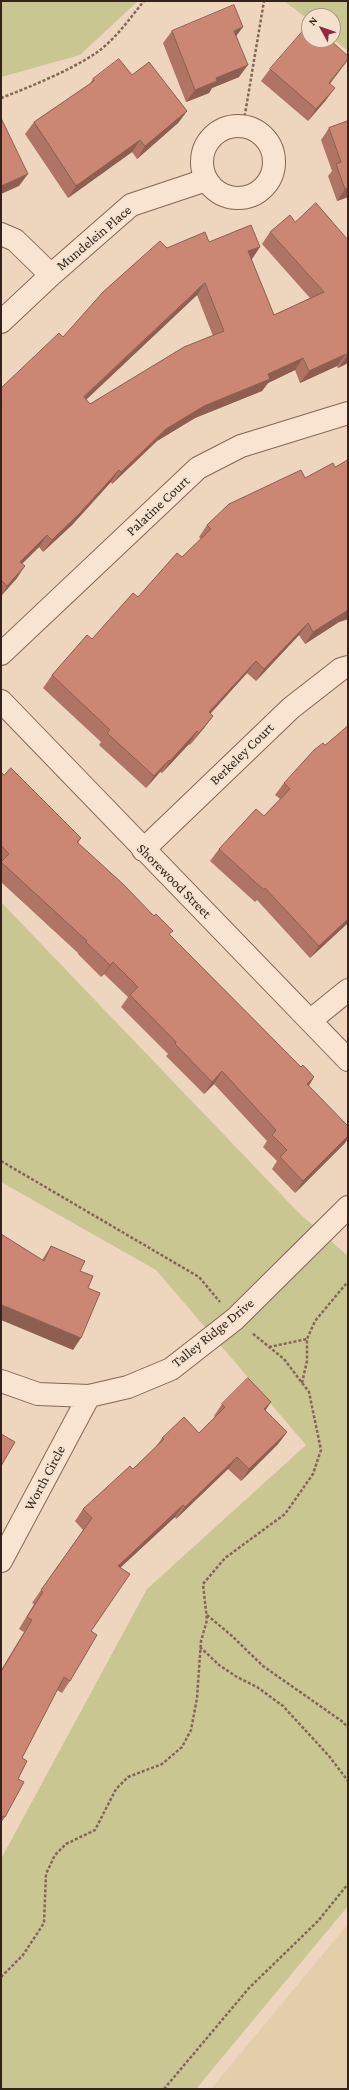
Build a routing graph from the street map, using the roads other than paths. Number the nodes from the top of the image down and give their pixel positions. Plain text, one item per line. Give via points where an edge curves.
1 (206, 180) junction
2 (1, 234) edge
3 (51, 275) junction
4 (1, 322) edge
5 (348, 413) edge
6 (1, 654) edge
7 (348, 667) edge
8 (1, 701) edge
9 (143, 850) junction
10 (348, 990) edge
11 (311, 1020) junction
12 (348, 1060) edge
13 (348, 1207) edge
14 (1, 1381) edge
15 (89, 1396) junction
16 (1, 1561) edge

1 - 1 street via 213,189 224,196 248,197 259,191 273,171 271,147 255,130 243,126 221,130 212,136 205,146 202,169
1 - 3 street, Mundelein Place via 132,205
2 - 3 street, Mundelein Place via 15,240
3 - 4 street, Mundelein Place
5 - 6 street, Palatine Court via 241,446 198,468
7 - 9 street, Berkeley Court via 341,669 292,708
8 - 9 street, Shorewood Street
9 - 11 street, Shorewood Street
10 - 11 street
11 - 12 street, Shorewood Street
13 - 15 street, Talley Ridge Drive via 235,1319 171,1368 128,1387
14 - 15 street, Talley Ridge Drive via 38,1394
15 - 16 street, Worth Circle

